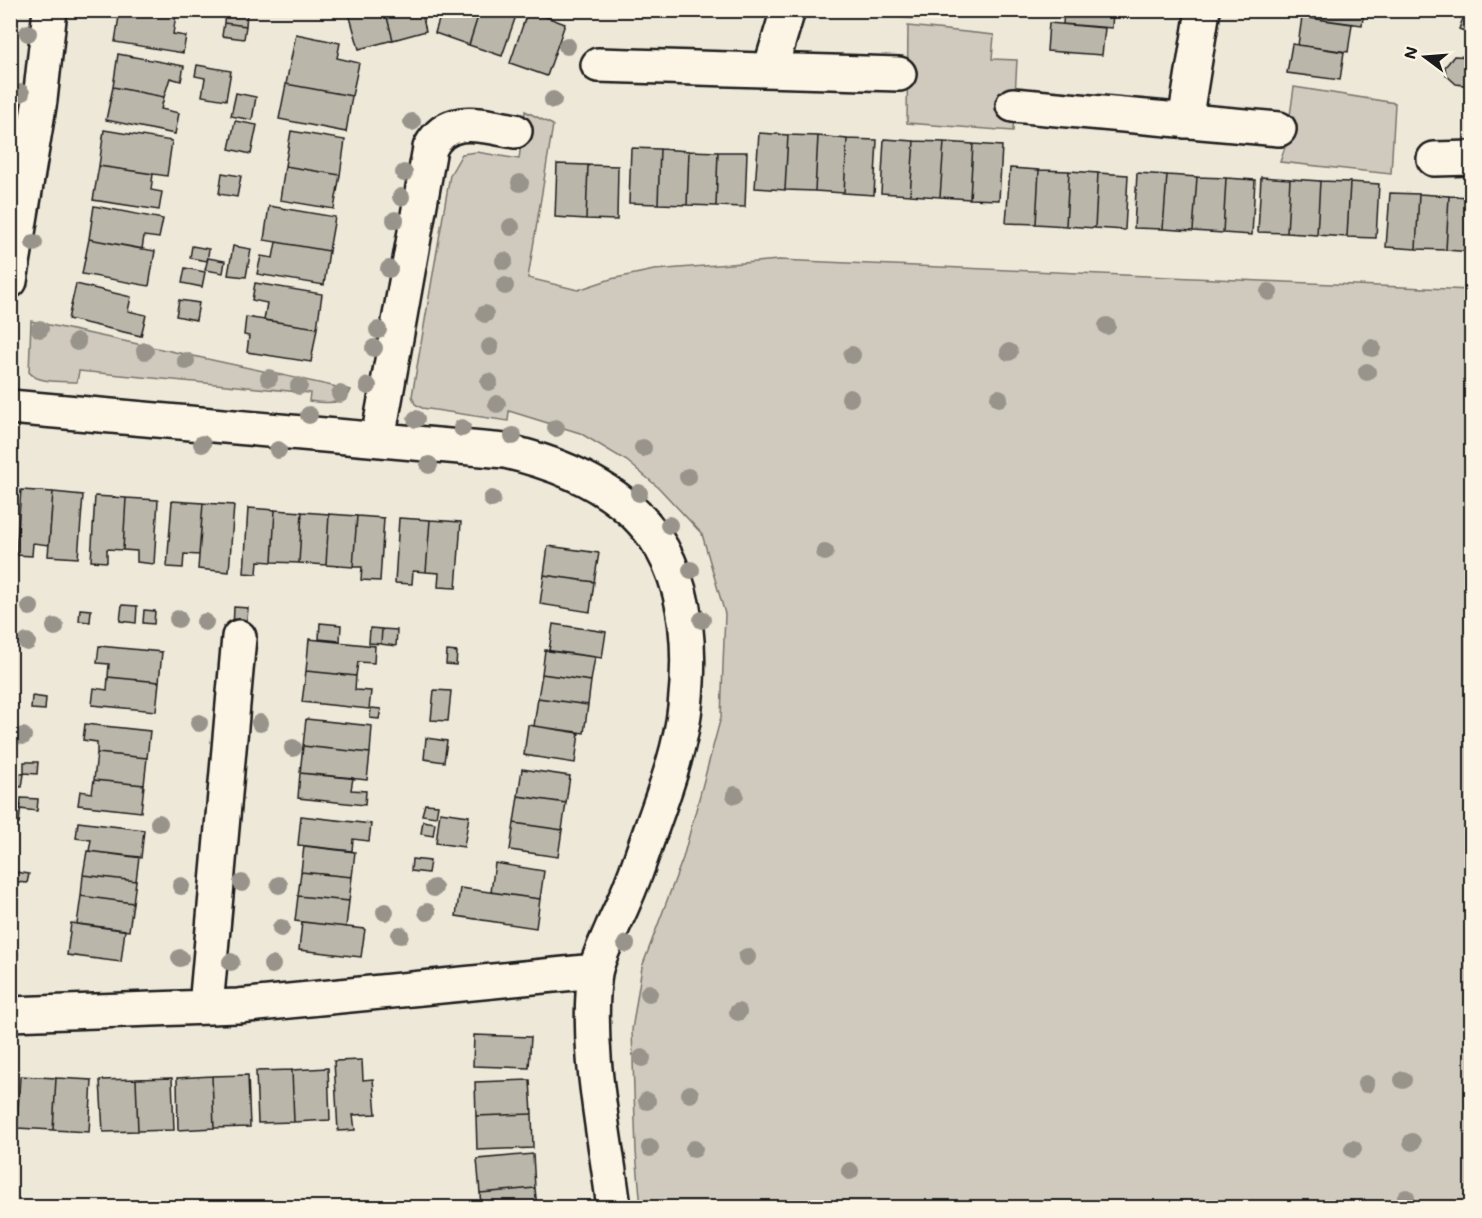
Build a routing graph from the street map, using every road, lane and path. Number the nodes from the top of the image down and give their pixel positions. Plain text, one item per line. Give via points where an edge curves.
1 (50, 10) edge
2 (788, 10) edge
3 (1203, 10) edge
4 (598, 65) dead end
5 (770, 70) junction
6 (899, 74) dead end
7 (1013, 105) dead end
8 (1185, 121) junction
9 (1279, 129) dead end
10 (515, 131) dead end
11 (1472, 158) edge
12 (1434, 159) dead end
13 (10, 281) edge
14 (10, 407) edge
15 (378, 439) junction
16 (239, 638) dead end
17 (596, 970) junction
18 (206, 1007) junction
19 (10, 1014) edge
20 (614, 1208) edge

1 - 13 street
2 - 5 street
3 - 8 street
4 - 5 street
5 - 6 street
7 - 8 street
8 - 9 street
10 - 15 street via 462,124 437,135 430,148
11 - 12 street
14 - 15 street
15 - 17 street via 505,451 545,460 615,495 663,549 679,589 686,622 685,709 642,856
16 - 18 street
17 - 18 street
17 - 20 street via 594,1050
18 - 19 street

